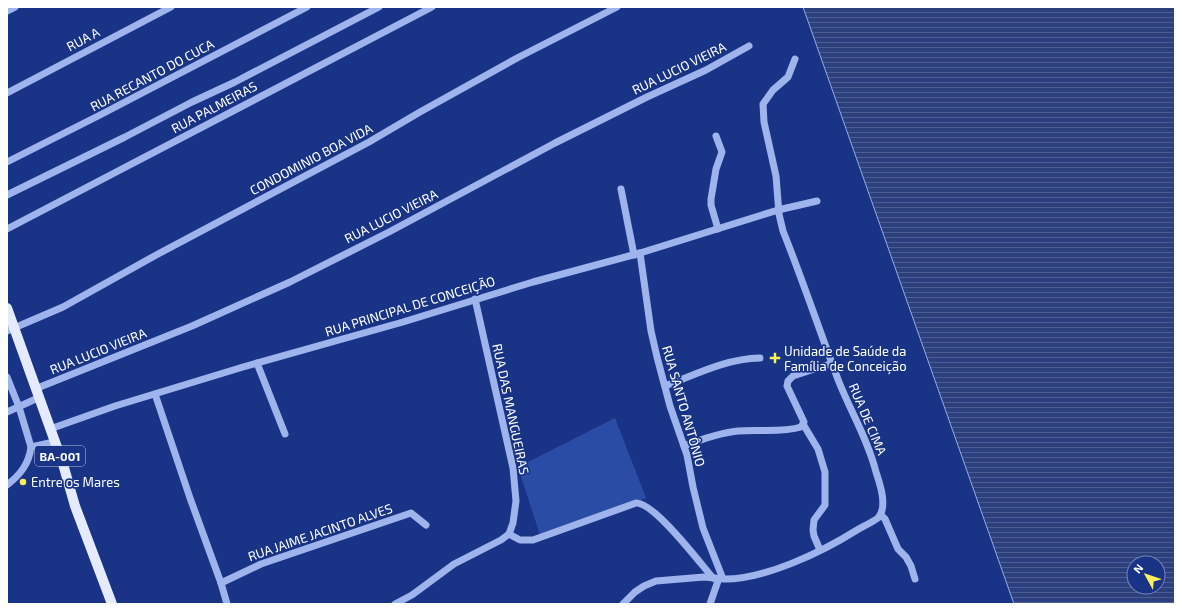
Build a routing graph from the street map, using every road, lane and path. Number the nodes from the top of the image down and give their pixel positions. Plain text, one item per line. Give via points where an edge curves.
1 (15, 7) edge
2 (171, 7) edge
3 (307, 7) edge
4 (379, 7) edge
5 (432, 7) edge
6 (617, 7) edge
7 (7, 11) edge
8 (749, 46) dead end
9 (795, 59) dead end
10 (7, 93) edge
11 (716, 136) dead end
12 (7, 162) edge
13 (621, 189) dead end
14 (7, 196) edge
15 (817, 201) dead end
16 (778, 210) junction
17 (7, 229) edge
18 (718, 229) junction
19 (637, 254) junction
20 (475, 299) junction
21 (7, 308) edge
22 (11, 330) edge
23 (760, 358) dead end
24 (257, 363) junction
25 (833, 363) junction
26 (7, 377) edge
27 (664, 386) junction
28 (37, 394) junction
29 (156, 394) junction
30 (19, 407) junction
31 (7, 412) edge
32 (803, 424) junction
33 (50, 429) junction
34 (285, 434) dead end
35 (54, 442) junction
36 (684, 446) junction
37 (31, 447) junction
38 (7, 485) edge
39 (881, 515) junction
40 (426, 525) dead end
41 (509, 534) junction
42 (820, 550) junction
43 (718, 578) junction
44 (915, 579) dead end
45 (221, 584) junction
46 (112, 604) edge
47 (227, 604) edge
48 (395, 604) edge
49 (623, 604) edge
50 (710, 604) edge

1 - 7 street
2 - 10 street, RUA A
3 - 12 street, RUA RECANTO DO CUCA
4 - 14 street, RUA PALMEIRAS
5 - 17 street, RUA PALMEIRAS
6 - 22 street, CONDOMINIO BOA VIDA via 519,57 63,307
8 - 28 street, RUA LUCIO VIEIRA via 706,70 555,143 290,282
9 - 16 street, RUA DE CIMA via 788,77 773,90 763,104 765,128 776,176
11 - 18 street via 722,152 716,168 711,205
13 - 19 street, RUA SANTO ANTÔNIO
15 - 16 street, RUA PRINCIPAL DE CONCEIÇÃO
16 - 18 street, RUA PRINCIPAL DE CONCEIÇÃO
16 - 25 street, RUA DE CIMA
18 - 19 street, RUA PRINCIPAL DE CONCEIÇÃO
19 - 20 street, RUA PRINCIPAL DE CONCEIÇÃO
19 - 27 street, RUA SANTO ANTÔNIO
20 - 24 street, RUA PRINCIPAL DE CONCEIÇÃO
20 - 41 street, RUA DAS MANGUEIRAS via 515,480 516,501
21 - 22 main road, BA-001
22 - 28 main road, BA-001
23 - 27 street via 718,364
24 - 29 street, RUA PRINCIPAL DE CONCEIÇÃO
24 - 34 street
25 - 32 street via 793,376 788,381 787,386 802,415
25 - 39 street, RUA DE CIMA via 872,458 881,496
26 - 30 street
27 - 36 street, RUA SANTO ANTÔNIO
28 - 30 street, RUA LUCIO VIEIRA
28 - 33 main road, BA-001
29 - 33 street, RUA PRINCIPAL DE CONCEIÇÃO
29 - 45 street
30 - 31 street, RUA LUCIO VIEIRA
30 - 37 street
32 - 36 street via 798,428 720,433
32 - 42 street via 818,449 825,472 825,505 814,520 813,530
33 - 35 main road, BA-001
35 - 37 street
35 - 46 main road, BA-001
36 - 43 street, RUA SANTO ANTÔNIO via 703,528 717,562
37 - 38 street via 28,461
39 - 42 street via 875,521
39 - 44 street via 898,549 911,566
40 - 45 street, RUA JAIME JACINTO ALVES via 411,514 261,564
41 - 43 street via 520,540 533,540 640,503 658,516
41 - 48 street via 495,544 454,564
42 - 43 street via 785,566 745,578
43 - 49 street via 656,581 635,592
43 - 50 street
45 - 47 street

